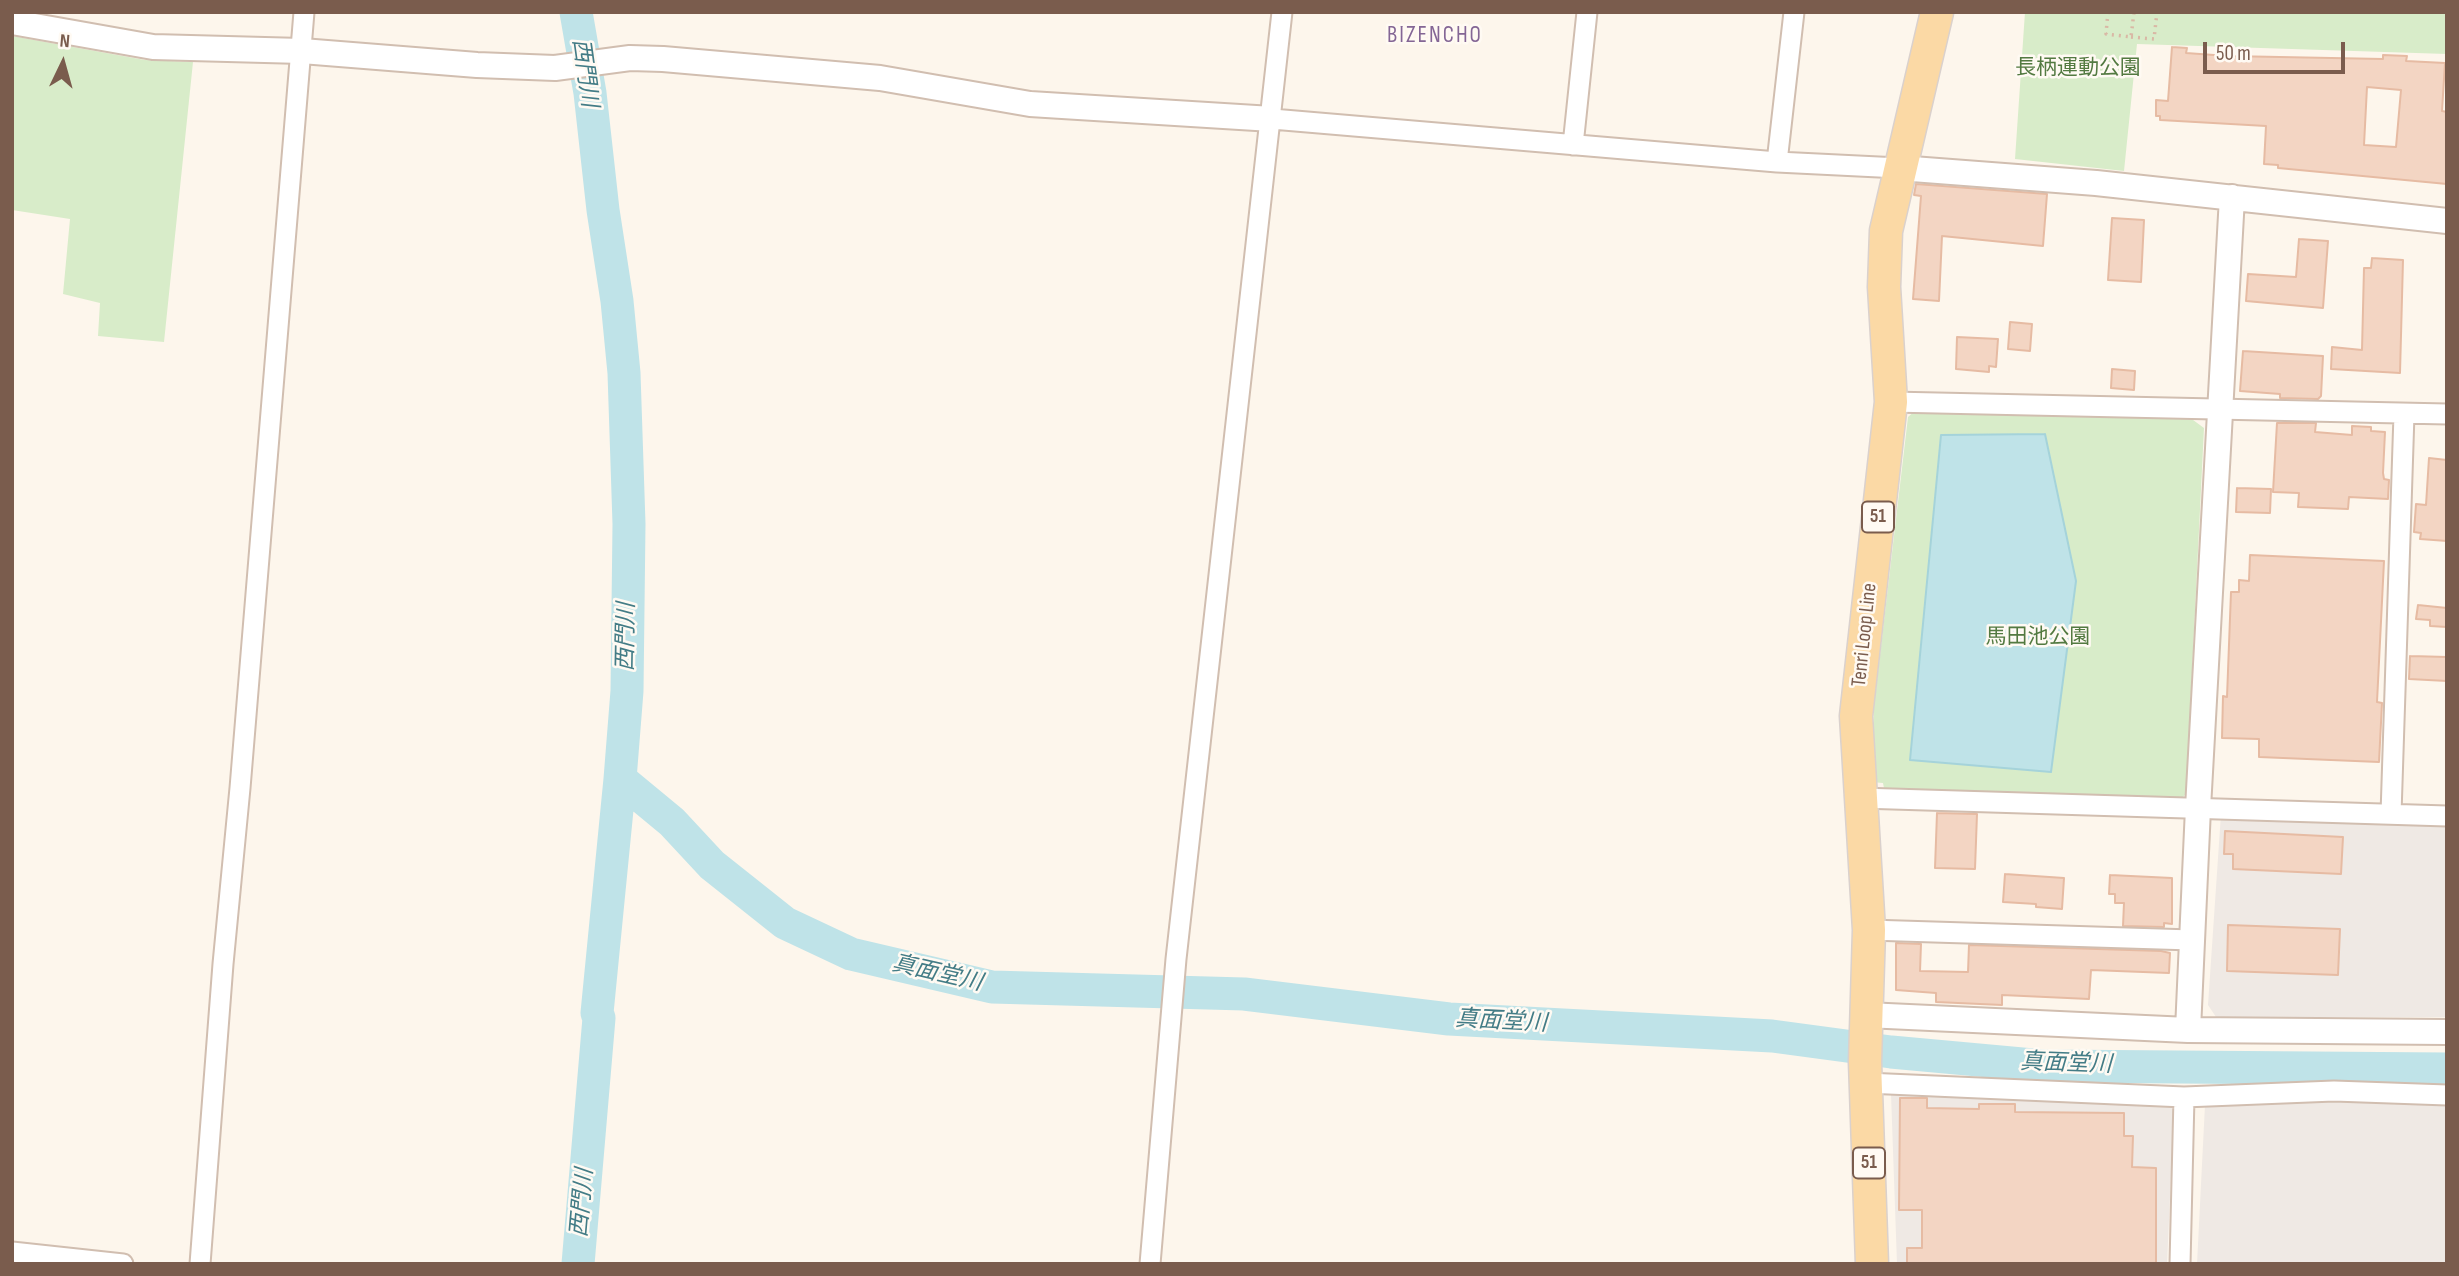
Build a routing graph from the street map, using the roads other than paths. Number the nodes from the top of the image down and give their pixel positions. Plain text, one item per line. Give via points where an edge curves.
1 (304, 12) edge
2 (1282, 12) edge
3 (1587, 12) edge
4 (1794, 12) edge
5 (1937, 12) edge
6 (12, 22) edge
7 (302, 51) junction
8 (1272, 119) junction
9 (1573, 145) junction
10 (1777, 162) junction
11 (1899, 168) junction
12 (2232, 197) junction
13 (2447, 221) edge
14 (1891, 402) junction
15 (2221, 410) junction
16 (2404, 414) junction
17 (2447, 414) edge
18 (1860, 798) junction
19 (2198, 808) junction
20 (2391, 814) junction
21 (2447, 816) edge
22 (1869, 930) junction
23 (2192, 940) junction
24 (1866, 1021) junction
25 (2188, 1030) junction
26 (2447, 1032) edge
27 (1865, 1072) junction
28 (2447, 1094) edge
29 (2184, 1097) junction
30 (12, 1252) edge
31 (123, 1264) edge
32 (200, 1264) edge
33 (1150, 1264) edge
34 (1872, 1264) edge
35 (2180, 1264) edge

1 - 7 street
2 - 8 street
3 - 9 street
4 - 10 street
5 - 11 main road, Tenri Loop Line / 51
6 - 7 street via 153,47
7 - 8 street via 555,68 630,58 663,59 880,78 1030,104
7 - 32 street
8 - 9 street
8 - 33 street via 1176,959
9 - 10 street
10 - 11 street
11 - 12 street
11 - 14 main road, Tenri Loop Line / 51 via 1886,231 1884,287
12 - 13 street
12 - 15 street
14 - 15 street
14 - 18 main road, Tenri Loop Line / 51 via 1856,716
15 - 16 street
15 - 19 street
16 - 17 street
16 - 20 street
18 - 19 street
18 - 22 main road, Tenri Loop Line / 51
19 - 20 street
19 - 23 street
20 - 21 street
22 - 23 street
22 - 24 main road, Tenri Loop Line / 51
23 - 25 street
24 - 25 street
24 - 27 main road, Tenri Loop Line / 51
25 - 26 street
27 - 29 street
27 - 34 main road, Tenri Loop Line / 51
28 - 29 street via 2334,1091
29 - 35 street
30 - 31 street

